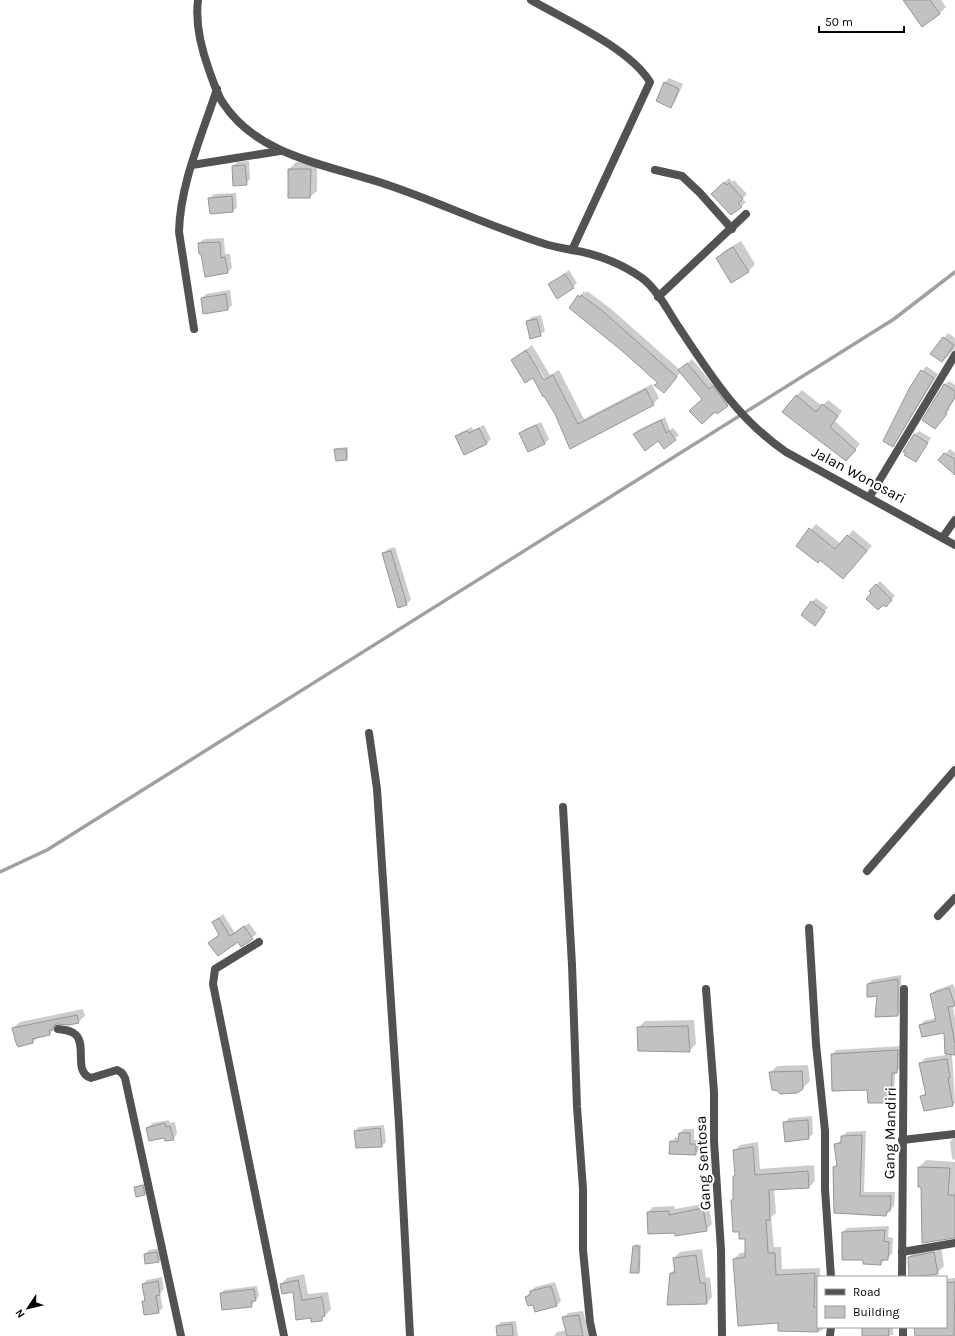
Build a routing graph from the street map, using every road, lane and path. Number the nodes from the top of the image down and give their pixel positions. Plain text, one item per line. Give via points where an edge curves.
1 (198, 0) edge
2 (530, 0) edge
3 (217, 89) junction
4 (280, 151) junction
5 (192, 164) junction
6 (655, 170) dead end
7 (746, 214) dead end
8 (732, 229) junction
9 (572, 250) junction
10 (658, 297) junction
11 (194, 329) dead end
12 (955, 355) edge
13 (870, 496) junction
14 (955, 520) edge
15 (943, 537) junction
16 (955, 545) edge
17 (370, 733) dead end
18 (955, 770) edge
19 (563, 808) dead end
20 (867, 871) dead end
21 (955, 898) edge
22 (938, 916) dead end
23 (809, 928) dead end
24 (259, 942) dead end
25 (706, 988) dead end
26 (904, 989) dead end
27 (58, 1029) dead end
28 (955, 1134) edge
29 (902, 1140) junction
30 (955, 1243) edge
31 (902, 1252) junction
32 (831, 1276) edge
33 (902, 1276) edge
34 (181, 1336) edge
35 (284, 1336) edge
36 (410, 1336) edge
37 (593, 1336) edge
38 (722, 1336) edge

1 - 3 street via 197,28 205,61
2 - 9 street via 629,58 650,82
3 - 4 street via 223,103 240,122
3 - 5 street
4 - 5 street
4 - 9 street, Jalan Wonosari via 389,185 514,234 553,247
5 - 11 street via 179,218 179,232
6 - 8 street via 682,176
7 - 8 street
8 - 10 street
9 - 10 street, Jalan Wonosari via 621,266 643,279
10 - 13 street, Jalan Wonosari via 714,382 753,426 786,452
12 - 13 street
13 - 15 street, Jalan Wonosari
14 - 15 street
15 - 16 street, Jalan Wonosari
17 - 36 street via 377,789
18 - 20 street
19 - 37 street via 583,1189 583,1250
21 - 22 street
23 - 32 street via 816,1044 825,1132
24 - 35 street via 215,969 213,984
25 - 38 street, Gang Sentosa via 714,1092
26 - 29 street, Gang Mandiri
27 - 34 street via 71,1031 77,1035 83,1072 88,1077 117,1070 125,1078
28 - 29 street
29 - 31 street, Gang Mandiri
30 - 31 street
31 - 33 street, Gang Mandiri

